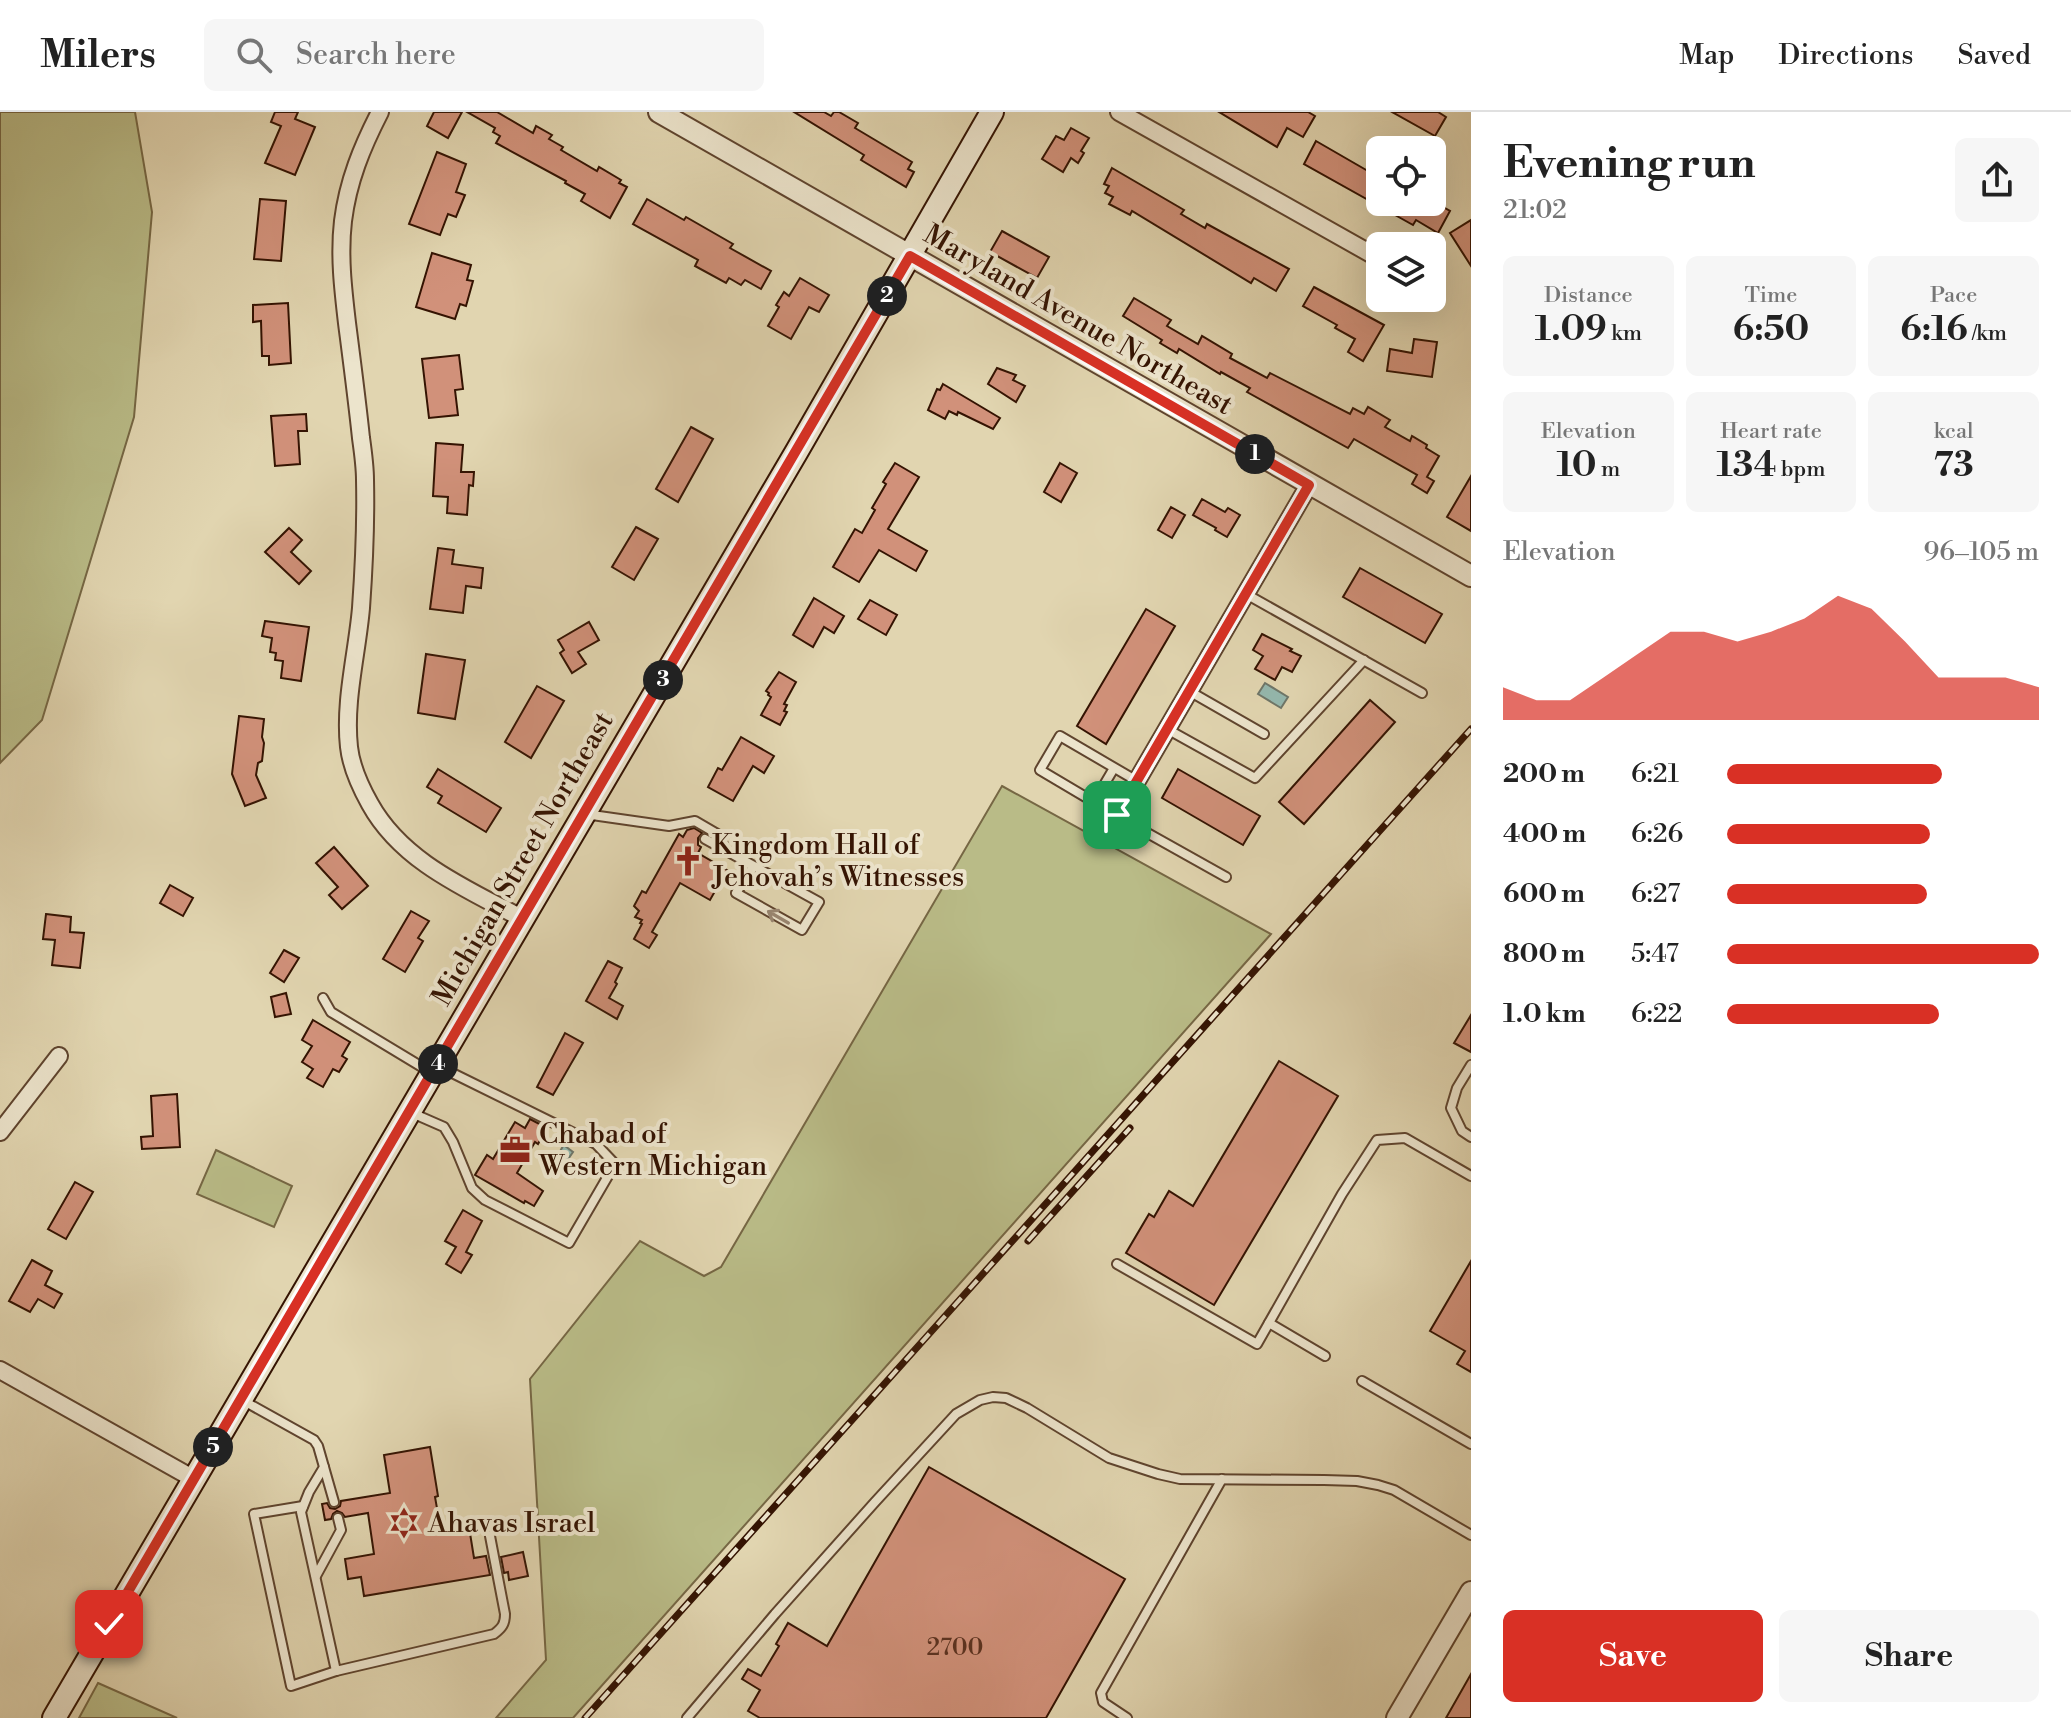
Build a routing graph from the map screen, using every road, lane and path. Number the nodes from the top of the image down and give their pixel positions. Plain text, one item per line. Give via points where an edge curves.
1 (380, 112) edge
2 (659, 112) edge
3 (992, 112) edge
4 (1119, 112) edge
5 (1366, 251) edge
6 (910, 256) junction
7 (1309, 485) junction
8 (1471, 576) edge
9 (1246, 594) junction
10 (1364, 660) junction
11 (1189, 691) junction
12 (1422, 693) dead end
13 (1167, 729) junction
14 (1264, 734) dead end
15 (1114, 768) junction
16 (1137, 781) junction
17 (584, 814) junction
18 (1117, 815) junction
19 (1106, 834) dead end
20 (705, 839) dead end
21 (725, 850) junction
22 (754, 866) junction
23 (1226, 877) dead end
24 (523, 919) junction
25 (323, 998) dead end
26 (59, 1056) dead end
27 (1471, 1065) edge
28 (435, 1069) junction
29 (410, 1112) junction
30 (0, 1132) edge
31 (1471, 1137) edge
32 (1471, 1176) edge
33 (1117, 1264) dead end
34 (1269, 1323) junction
35 (1325, 1356) dead end
36 (0, 1370) edge
37 (1362, 1381) dead end
38 (242, 1399) junction
39 (1471, 1444) edge
40 (324, 1467) junction
41 (194, 1479) junction
42 (1222, 1479) junction
43 (334, 1502) dead end
44 (303, 1506) junction
45 (338, 1518) dead end
46 (1471, 1535) edge
47 (490, 1536) dead end
48 (316, 1576) junction
49 (1471, 1592) edge
50 (336, 1671) junction
51 (54, 1718) edge
52 (687, 1718) edge
53 (1127, 1718) edge
54 (1397, 1718) edge

1 - 24 street via 355,164 340,253 366,477 349,749 369,803 401,844
2 - 6 street, Maryland Avenue Northeast
3 - 6 main road, Michigan Street Northeast
4 - 5 street
6 - 7 street, Maryland Avenue Northeast
6 - 17 main road, Michigan Street Northeast
7 - 8 street, Maryland Avenue Northeast
7 - 9 street
9 - 10 lane
9 - 11 street
10 - 12 lane
10 - 13 lane via 1255,778
11 - 13 street
11 - 14 lane
13 - 16 street
15 - 15 lane via 1060,736 1040,770 1094,802
15 - 16 lane
16 - 18 street
17 - 21 lane via 669,826 695,821 719,835
17 - 24 main road, Michigan Street Northeast
18 - 19 street
18 - 23 lane
20 - 21 lane
21 - 22 lane
22 -> 22 lane via 819,902 802,930 736,893
24 - 28 main road, Michigan Street Northeast
25 - 28 lane via 331,1012
26 - 30 street
27 - 31 lane via 1451,1108 1462,1131
28 - 29 main road, Michigan Street Northeast
28 - 29 lane via 596,1144 615,1164 569,1243 485,1200 472,1188 444,1127
29 - 38 main road, Michigan Street Northeast
32 - 34 lane via 1405,1138 1377,1140
33 - 34 lane via 1257,1344
34 - 35 lane
36 - 41 street
37 - 39 lane
38 - 40 lane via 314,1440
38 - 41 main road, Michigan Street Northeast
40 - 43 lane
40 - 44 lane
41 - 51 main road, Michigan Street Northeast
42 - 46 lane via 1378,1485
42 - 52 lane via 1158,1474 1109,1458 1006,1398 980,1400 956,1414 885,1491
42 - 53 lane via 1101,1693 1103,1702
44 - 48 lane
44 - 50 lane via 254,1514 291,1686
45 - 48 lane via 341,1530
47 - 50 lane via 505,1614 502,1628
48 - 50 lane
49 - 54 street

